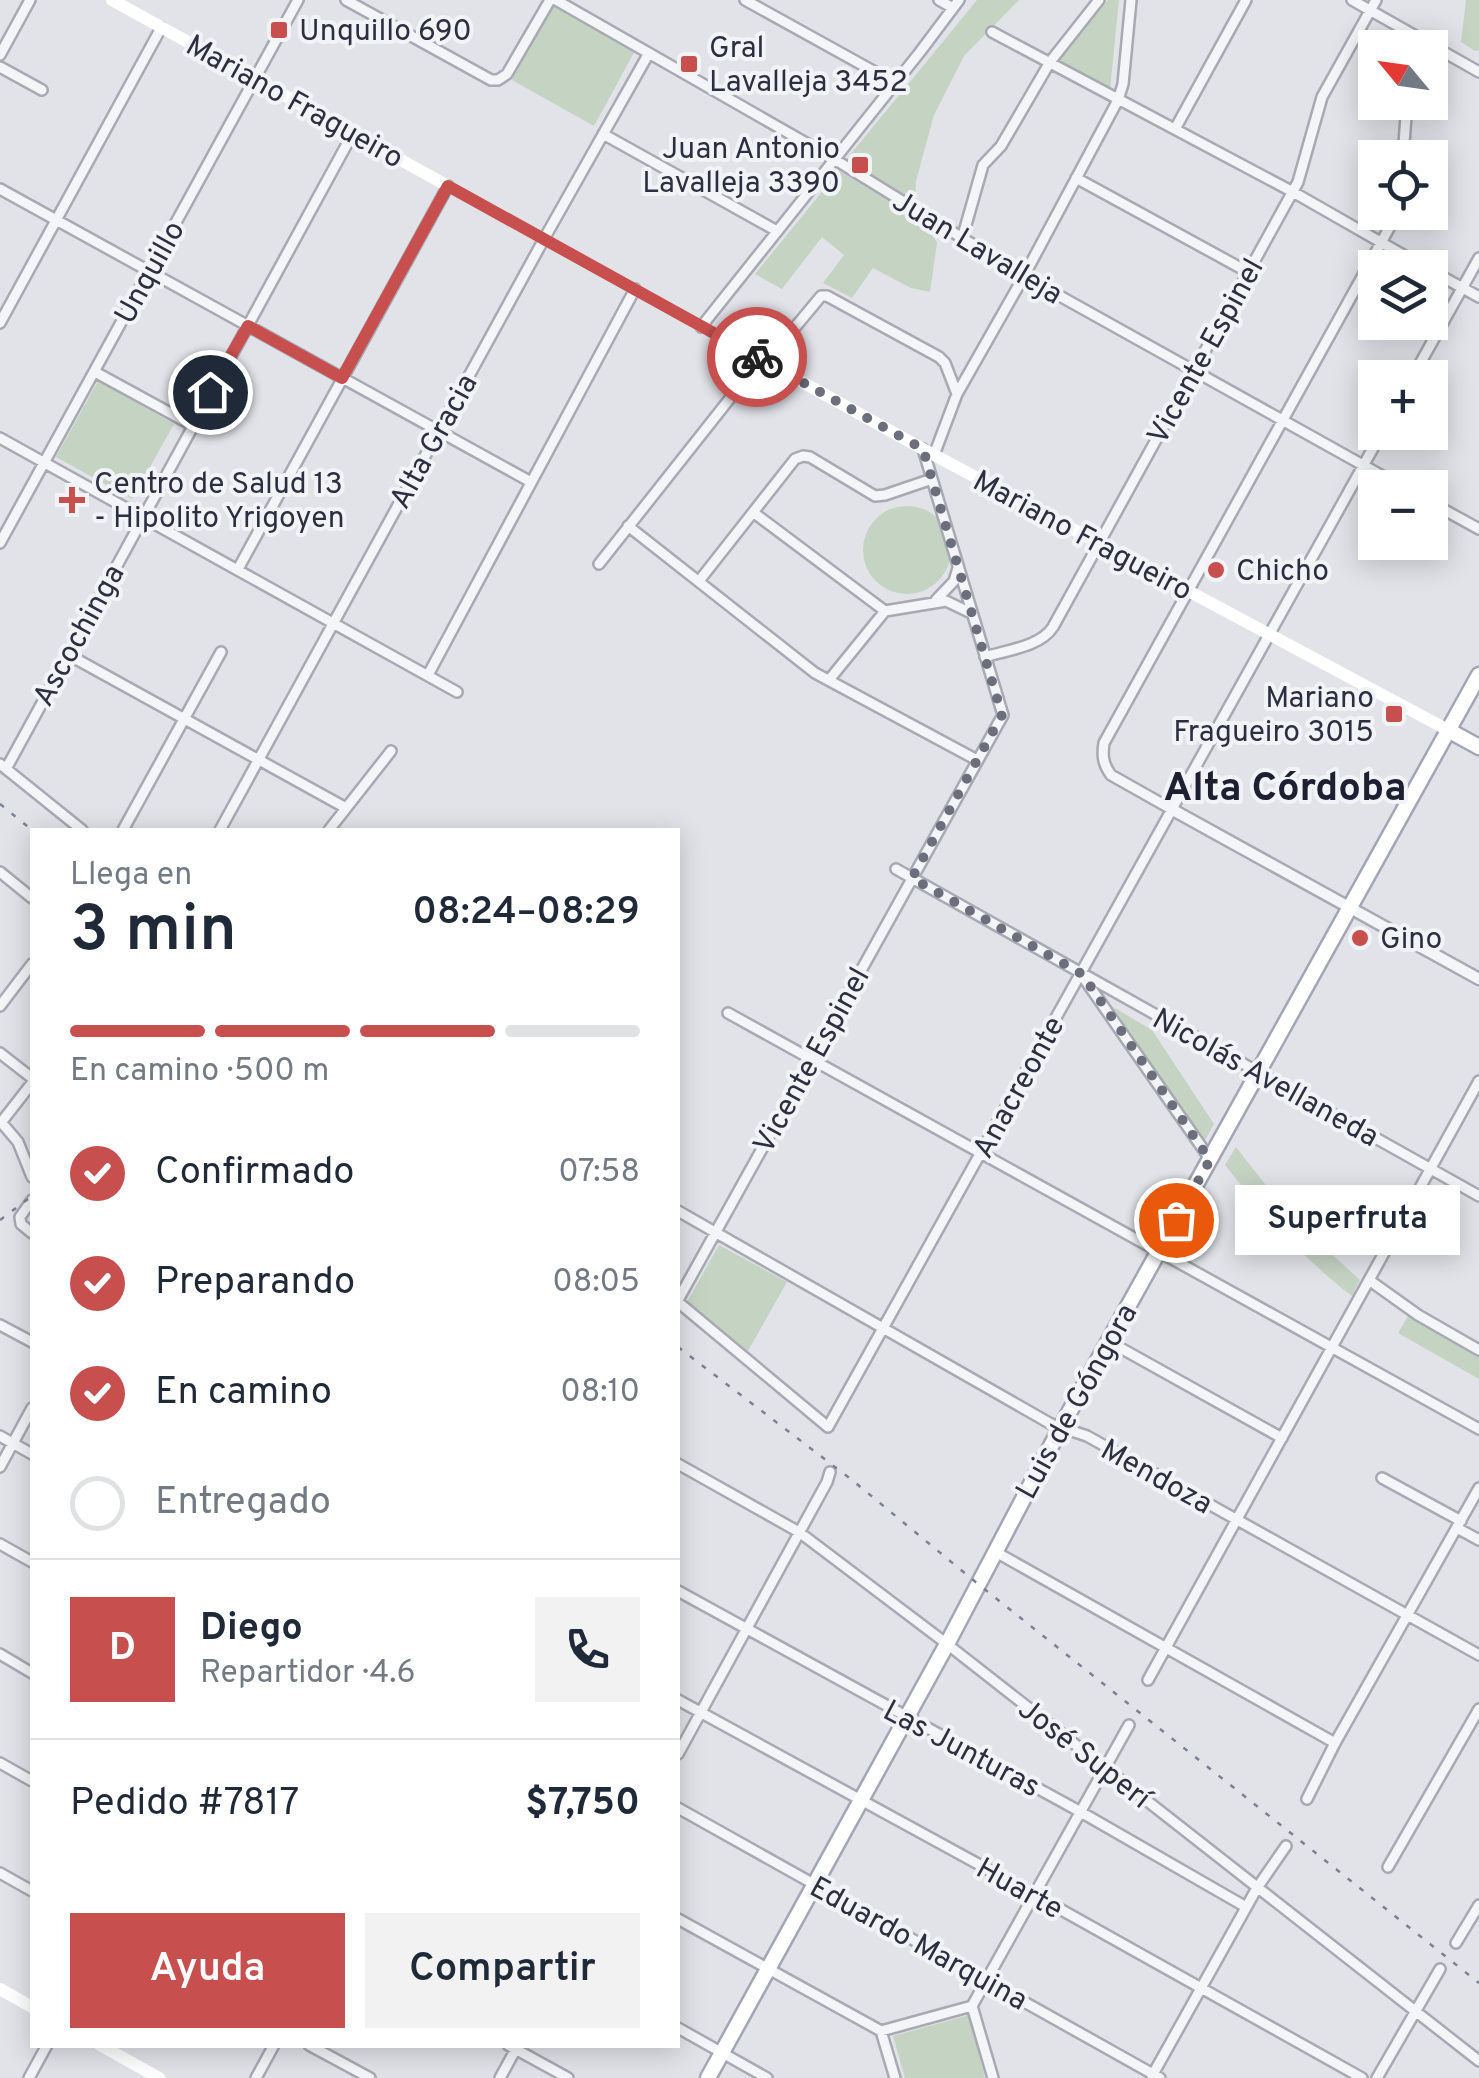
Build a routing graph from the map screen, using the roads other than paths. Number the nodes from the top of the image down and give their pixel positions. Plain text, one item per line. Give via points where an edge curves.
1 (30, 0) edge
2 (112, 0) edge
3 (298, 0) edge
4 (346, 0) edge
5 (553, 0) edge
6 (746, 0) edge
7 (939, 0) edge
8 (1099, 0) edge
9 (1130, 0) edge
10 (1246, 0) edge
11 (1352, 0) edge
12 (1376, 0) edge
13 (956, 4) edge
14 (1370, 10) junction
15 (161, 28) junction
16 (1398, 30) edge
17 (992, 32) dead end
18 (649, 53) junction
19 (0, 56) edge
20 (1448, 57) edge
21 (1050, 62) junction
22 (0, 67) edge
23 (1479, 72) edge
24 (255, 79) junction
25 (895, 83) junction
26 (42, 90) dead end
27 (1118, 100) junction
28 (1174, 129) junction
29 (352, 133) junction
30 (603, 134) junction
31 (834, 159) junction
32 (1076, 178) junction
33 (448, 186) junction
34 (0, 190) edge
35 (1292, 192) junction
36 (57, 221) junction
37 (1389, 230) edge
38 (777, 231) junction
39 (962, 238) junction
40 (544, 239) junction
41 (1383, 243) junction
42 (1395, 250) edge
43 (1479, 258) edge
44 (149, 271) junction
45 (1248, 272) junction
46 (1024, 276) junction
47 (1448, 280) edge
48 (1462, 288) junction
49 (635, 289) junction
50 (1479, 297) edge
51 (0, 323) edge
52 (248, 326) junction
53 (701, 326) junction
54 (765, 356) junction
55 (1422, 360) edge
56 (1194, 370) junction
57 (95, 372) junction
58 (342, 378) junction
59 (957, 394) junction
60 (1284, 420) junction
61 (192, 425) junction
62 (439, 431) junction
63 (0, 438) edge
64 (1372, 450) edge
65 (928, 452) junction
66 (44, 462) junction
67 (1364, 465) junction
68 (1373, 470) edge
69 (932, 479) junction
70 (531, 482) junction
71 (754, 512) junction
72 (1448, 512) edge
73 (142, 518) junction
74 (628, 526) junction
75 (1479, 530) edge
76 (1098, 542) junction
77 (0, 543) edge
78 (599, 564) dead end
79 (958, 567) junction
80 (238, 569) junction
81 (699, 581) junction
82 (1189, 592) junction
83 (934, 602) junction
84 (885, 611) junction
85 (971, 613) junction
86 (334, 623) junction
87 (1270, 634) junction
88 (221, 652) dead end
89 (67, 654) junction
90 (985, 658) junction
91 (428, 674) junction
92 (1479, 675) edge
93 (829, 680) junction
94 (457, 692) dead end
95 (185, 717) junction
96 (1448, 730) junction
97 (1479, 747) edge
98 (391, 752) dead end
99 (259, 758) junction
100 (978, 760) junction
101 (3, 766) edge
102 (346, 808) junction
103 (1173, 810) junction
104 (80, 828) edge
105 (124, 828) edge
106 (221, 828) edge
107 (331, 828) edge
108 (896, 869) dead end
109 (4, 875) edge
110 (912, 878) junction
111 (0, 890) edge
112 (30, 896) edge
113 (1350, 908) junction
114 (30, 967) edge
115 (1082, 974) junction
116 (1479, 979) edge
117 (0, 1006) edge
118 (728, 1013) dead end
119 (0, 1054) edge
120 (811, 1060) junction
121 (1258, 1073) junction
122 (30, 1078) edge
123 (1479, 1081) edge
124 (30, 1083) edge
125 (0, 1123) edge
126 (981, 1153) junction
127 (1210, 1160) junction
128 (1430, 1169) junction
129 (30, 1172) edge
130 (1479, 1196) edge
131 (30, 1202) edge
132 (680, 1212) edge
133 (30, 1231) edge
134 (714, 1234) junction
135 (1159, 1250) junction
136 (1369, 1280) junction
137 (680, 1297) edge
138 (680, 1303) edge
139 (0, 1325) edge
140 (882, 1328) junction
141 (30, 1341) edge
142 (1108, 1342) junction
143 (1332, 1347) junction
144 (1479, 1350) edge
145 (30, 1412) edge
146 (1061, 1427) junction
147 (1479, 1429) edge
148 (0, 1436) edge
149 (1282, 1438) junction
150 (13, 1443) junction
151 (30, 1453) edge
152 (680, 1465) edge
153 (0, 1467) edge
154 (830, 1472) dead end
155 (1382, 1478) dead end
156 (1479, 1488) edge
157 (1236, 1520) junction
158 (1459, 1524) junction
159 (800, 1532) junction
160 (1479, 1540) edge
161 (0, 1544) edge
162 (994, 1551) junction
163 (30, 1561) edge
164 (680, 1592) edge
165 (1408, 1615) junction
166 (746, 1630) junction
167 (946, 1644) junction
168 (1166, 1648) junction
169 (0, 1654) edge
170 (1479, 1655) edge
171 (30, 1671) edge
172 (1148, 1680) dead end
173 (680, 1701) edge
174 (1479, 1709) edge
175 (700, 1713) junction
176 (906, 1718) junction
177 (1129, 1725) dead end
178 (1335, 1743) junction
179 (680, 1750) edge
180 (0, 1763) edge
181 (1104, 1769) junction
182 (30, 1780) edge
183 (1307, 1799) dead end
184 (860, 1801) junction
185 (680, 1809) edge
186 (1079, 1812) junction
187 (1286, 1846) dead end
188 (1388, 1868) dead end
189 (0, 1873) edge
190 (815, 1886) junction
191 (1257, 1888) junction
192 (30, 1890) edge
193 (1033, 1894) junction
194 (1479, 1904) edge
195 (1246, 1907) junction
196 (680, 1920) edge
197 (1456, 1944) dead end
198 (768, 1970) junction
199 (1440, 1970) dead end
200 (987, 1980) junction
201 (1200, 1988) junction
202 (0, 1989) edge
203 (972, 2006) junction
204 (30, 2007) edge
205 (1414, 2011) junction
206 (680, 2029) edge
207 (881, 2031) junction
208 (45, 2048) edge
209 (105, 2048) edge
210 (272, 2048) edge
211 (315, 2048) edge
212 (513, 2048) edge
213 (517, 2048) edge
214 (722, 2052) junction
215 (1479, 2061) edge
216 (1155, 2077) edge
217 (28, 2078) edge
218 (159, 2078) edge
219 (256, 2078) edge
220 (370, 2078) edge
221 (500, 2078) edge
222 (568, 2078) edge
223 (708, 2078) edge
224 (768, 2078) edge
225 (895, 2078) edge
226 (993, 2078) edge
227 (1362, 2078) edge
228 (1377, 2078) edge

1 - 19 street
2 - 15 main road, Mariano Fragueiro
3 - 24 street, Unquillo
4 - 5 street via 492,80 508,74
5 - 18 street, Juan Lavalleja
6 - 25 street
7 - 13 street
8 - 21 street
9 - 27 street
10 - 28 street
11 - 14 street
12 - 14 street, Vicente Espinel
13 - 25 street
14 - 16 street
14 - 35 street, Vicente Espinel via 1319,104
15 - 24 main road, Mariano Fragueiro
15 - 36 street
17 - 21 street
18 - 30 street, Alta Gracia
18 - 31 street, Juan Lavalleja
20 - 23 street
21 - 27 street
21 - 39 street via 984,166
22 - 26 street
24 - 29 main road, Mariano Fragueiro
24 - 44 street, Unquillo
25 - 31 street
27 - 28 street
27 - 32 street
28 - 35 street
29 - 33 main road, Mariano Fragueiro
29 - 52 street, Ascochinga
30 - 38 street
30 - 40 street, Alta Gracia
31 - 38 street
31 - 39 street, Juan Lavalleja
32 - 45 street
32 - 46 street
33 - 40 main road, Mariano Fragueiro
33 - 58 street
34 - 36 street
35 - 41 street
35 - 45 street, Vicente Espinel
36 - 44 street
36 - 51 street
37 - 41 street
38 - 53 street
39 - 46 street, Juan Lavalleja
40 - 49 main road, Mariano Fragueiro
40 - 62 street, Alta Gracia
41 - 42 street
41 - 60 street
43 - 48 street
44 - 52 street
44 - 57 street, Unquillo
45 - 56 street, Vicente Espinel
46 - 56 street, Juan Lavalleja
46 - 59 street
47 - 48 street
48 - 50 street
48 - 55 street
49 - 53 main road, Mariano Fragueiro
49 - 70 street
52 - 58 street
52 - 61 street, Ascochinga
53 - 54 main road, Mariano Fragueiro
54 - 59 street via 827,296 939,357
54 - 65 main road, Mariano Fragueiro
54 - 74 street
56 - 60 street, Juan Lavalleja
56 - 76 street, Vicente Espinel
57 - 61 street
57 - 66 street, Unquillo
58 - 62 street
58 - 80 street
59 - 65 street
60 - 67 street, Juan Lavalleja
60 - 82 street
61 - 73 street, Ascochinga
62 - 70 street
62 - 86 street, Alta Gracia
63 - 66 street
64 - 67 street, Anacreonte
65 - 69 street
65 - 76 main road, Mariano Fragueiro
66 - 73 street
66 - 77 street, Unquillo
67 - 68 street, Juan Lavalleja
67 - 87 street, Anacreonte
69 - 71 street via 874,496 803,456
69 - 79 street
70 - 91 street
71 - 81 street
71 - 84 street
72 - 75 street
73 - 80 street
73 - 89 street, Ascochinga
74 - 78 street
74 - 81 street
76 - 82 main road, Mariano Fragueiro
76 - 90 street, Vicente Espinel via 1048,636
79 - 83 street
79 - 85 street
80 - 86 street
81 - 93 street
82 - 87 main road, Mariano Fragueiro
82 - 103 street via 1104,743 1111,774
83 - 84 street
83 - 85 street
84 - 93 street
85 - 90 street
86 - 91 street
86 - 99 street, Alta Gracia
87 - 96 main road, Mariano Fragueiro
87 - 103 street, Anacreonte
88 - 95 street
89 - 95 street
89 - 101 street, Ascochinga
90 - 100 street, Vicente Espinel via 1002,715
91 - 94 street
92 - 96 main road, Luis de Góngora
93 - 100 street
95 - 99 street
95 - 105 street
96 - 97 main road, Mariano Fragueiro
96 - 113 main road, Luis de Góngora
98 - 102 street
99 - 102 street
99 - 106 street, Alta Gracia
100 - 110 street, Vicente Espinel
101 - 104 street
102 - 107 street
103 - 113 street
103 - 115 street, Anacreonte
108 - 110 street, Nicolás Avellaneda
109 - 111 street
109 - 112 street
110 - 115 street, Nicolás Avellaneda
110 - 120 street, Vicente Espinel
113 - 116 street
113 - 121 main road, Luis de Góngora
114 - 117 street
115 - 121 street, Nicolás Avellaneda
115 - 126 street, Anacreonte
115 - 127 street
118 - 120 street
119 - 122 street
120 - 126 street
120 - 134 street, Vicente Espinel
121 - 127 main road, Luis de Góngora
121 - 128 street, Nicolás Avellaneda
123 - 128 street
124 - 125 street
125 - 129 street via 18,1142
126 - 135 street
126 - 140 street, Anacreonte
127 - 135 main road, Luis de Góngora
128 - 130 street, Nicolás Avellaneda
128 - 136 street
131 - 133 street via 20,1217
132 - 134 street, Mendoza
134 - 137 street, Vicente Espinel
134 - 140 street, Mendoza
135 - 142 main road, Luis de Góngora
135 - 143 street
136 - 143 street
136 - 144 street
138 - 140 street, Anacreonte via 828,1427
139 - 141 street
140 - 146 street, Mendoza
142 - 146 main road, Luis de Góngora
142 - 149 street
143 - 147 street
143 - 149 street
145 - 150 street
146 - 157 street, Mendoza
146 - 162 main road, Luis de Góngora
148 - 150 street
149 - 157 street
150 - 151 street
150 - 153 street
152 - 159 street, José Superí
154 - 159 street
155 - 158 street
156 - 158 street
157 - 165 street, Mendoza
157 - 168 street
158 - 160 street
158 - 165 street
159 - 166 street
159 - 167 street, José Superí
161 - 163 street
162 - 167 main road, Luis de Góngora
162 - 168 street
164 - 166 street, Las Junturas
165 - 170 street, Mendoza
165 - 178 street
166 - 175 street
166 - 176 street, Las Junturas
167 - 176 main road, Luis de Góngora
167 - 181 street, José Superí
168 - 172 street
168 - 178 street
169 - 171 street
173 - 175 street, Huarte
174 - 188 street
175 - 179 street
175 - 184 street, Huarte
176 - 184 main road, Luis de Góngora
176 - 186 street, Las Junturas
177 - 181 street
178 - 183 street
180 - 182 street
181 - 186 street
181 - 191 street, José Superí
184 - 190 main road, Luis de Góngora
184 - 193 street, Huarte
185 - 190 street, Eduardo Marquina
186 - 193 street
186 - 195 street, Las Junturas
187 - 191 street
189 - 192 street
190 - 198 main road, Luis de Góngora
190 - 200 street, Eduardo Marquina
191 - 195 street
191 - 205 street, José Superí
193 - 200 street
193 - 201 street, Huarte
194 - 197 street
195 - 201 street
196 - 198 street
198 - 207 street
198 - 214 main road, Luis de Góngora
199 - 205 street
200 - 203 street
200 - 216 street, Eduardo Marquina
201 - 216 street
201 - 227 street, Huarte
202 - 204 main road
203 - 207 street
203 - 226 street
205 - 215 street, José Superí
205 - 228 street
206 - 214 street
207 - 225 street
208 - 217 street
209 - 218 main road
210 - 219 street
211 - 220 street
212 - 221 street
213 - 222 street
214 - 223 main road, Luis de Góngora
214 - 224 street

